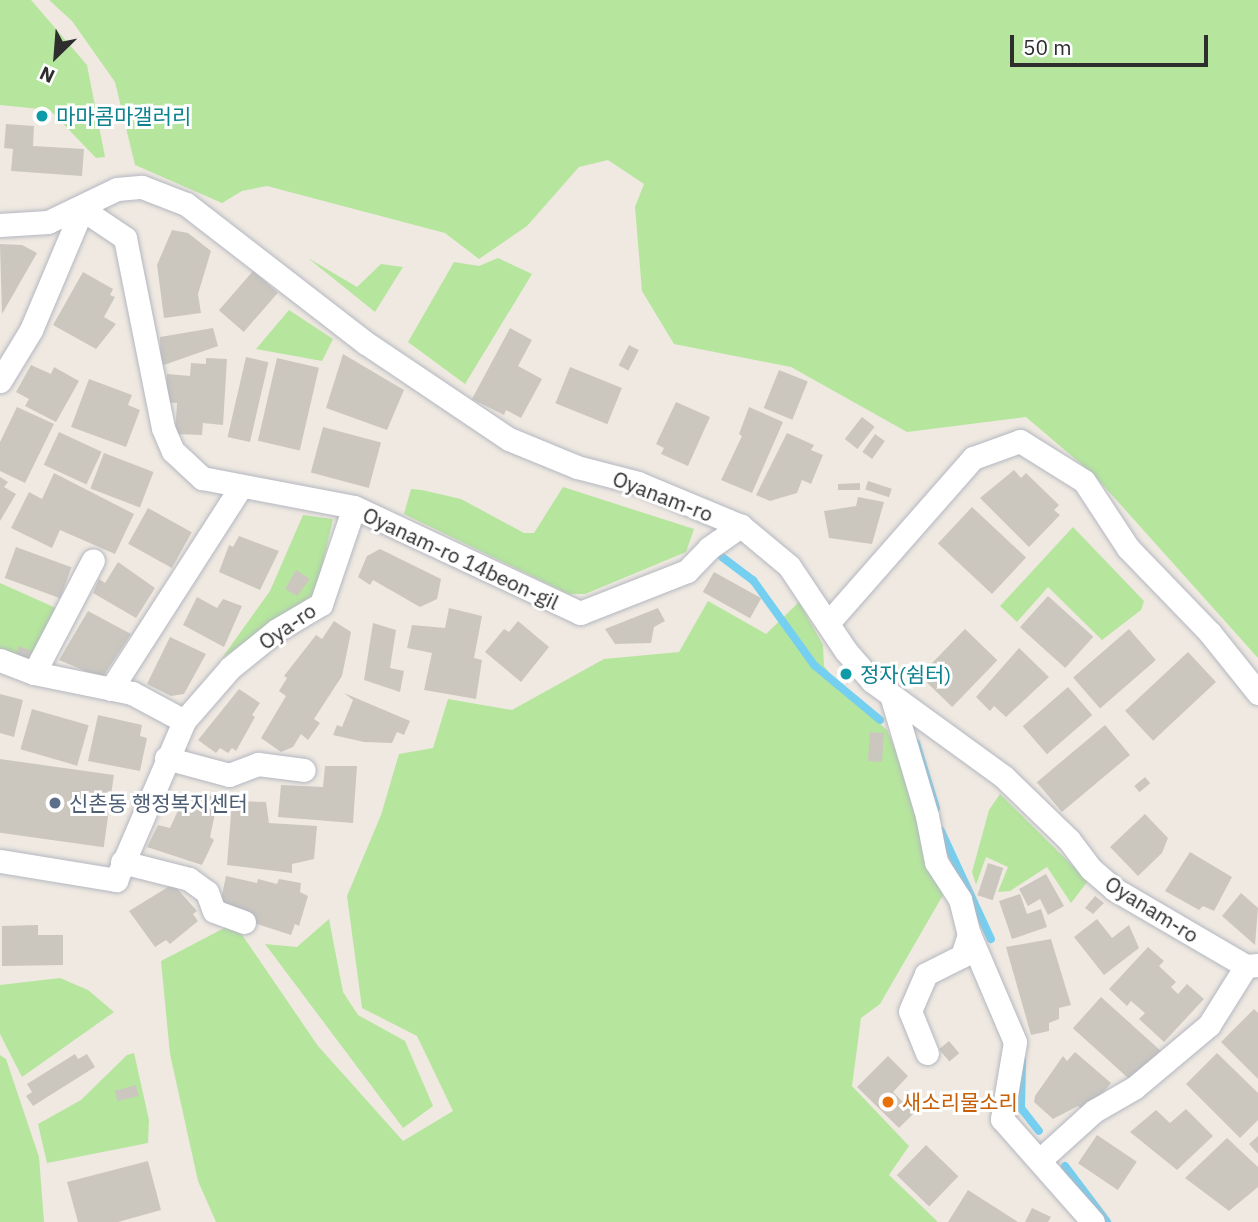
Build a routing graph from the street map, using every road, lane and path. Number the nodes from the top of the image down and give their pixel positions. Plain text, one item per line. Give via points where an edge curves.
1 (82, 209) junction
2 (0, 225) edge
3 (0, 381) edge
4 (240, 488) junction
5 (354, 507) junction
6 (741, 526) junction
7 (93, 560) dead end
8 (828, 623) junction
9 (0, 660) edge
10 (34, 673) junction
11 (111, 689) junction
12 (1258, 693) edge
13 (891, 695) junction
14 (184, 721) junction
15 (166, 758) junction
16 (304, 770) dead end
17 (0, 861) edge
18 (122, 862) junction
19 (244, 922) dead end
20 (969, 933) junction
21 (1252, 966) edge
22 (927, 1053) dead end
23 (1041, 1159) junction
24 (1093, 1222) edge

1 - 2 street, Oyanam-ro via 48,222
1 - 3 street via 31,330
1 - 4 street, Oyanam-ro 14beon-gil via 125,238 153,395 173,451 202,478
1 - 6 street, Oyanam-ro via 117,189 142,187 186,204 366,343 509,439 577,467 638,483
4 - 5 street, Oyanam-ro 14beon-gil
4 - 11 street
5 - 6 street, Oyanam-ro 14beon-gil via 580,613 687,571 709,548
5 - 14 street, Oya-ro via 321,604 277,630 230,668
6 - 8 street, Oyanam-ro via 789,566
7 - 10 street
8 - 12 street via 973,458 1020,441 1084,481 1128,548 1210,633
8 - 13 street, Oyanam-ro via 872,681
9 - 10 street
10 - 11 street
11 - 14 street via 132,693
13 - 20 street via 936,862 961,899
13 - 21 street, Oyanam-ro via 1003,777 1114,889
14 - 15 street, Oya-ro
15 - 16 street via 229,775 258,764
15 - 18 street, Oya-ro
17 - 18 street via 116,880
18 - 19 street via 189,879 207,892 214,911
20 - 22 street via 962,956 926,974 910,1011
20 - 23 street via 1016,1042 1002,1119
21 - 23 street, Oyanam-ro via 1209,1025 1134,1088 1094,1111
23 - 24 street

